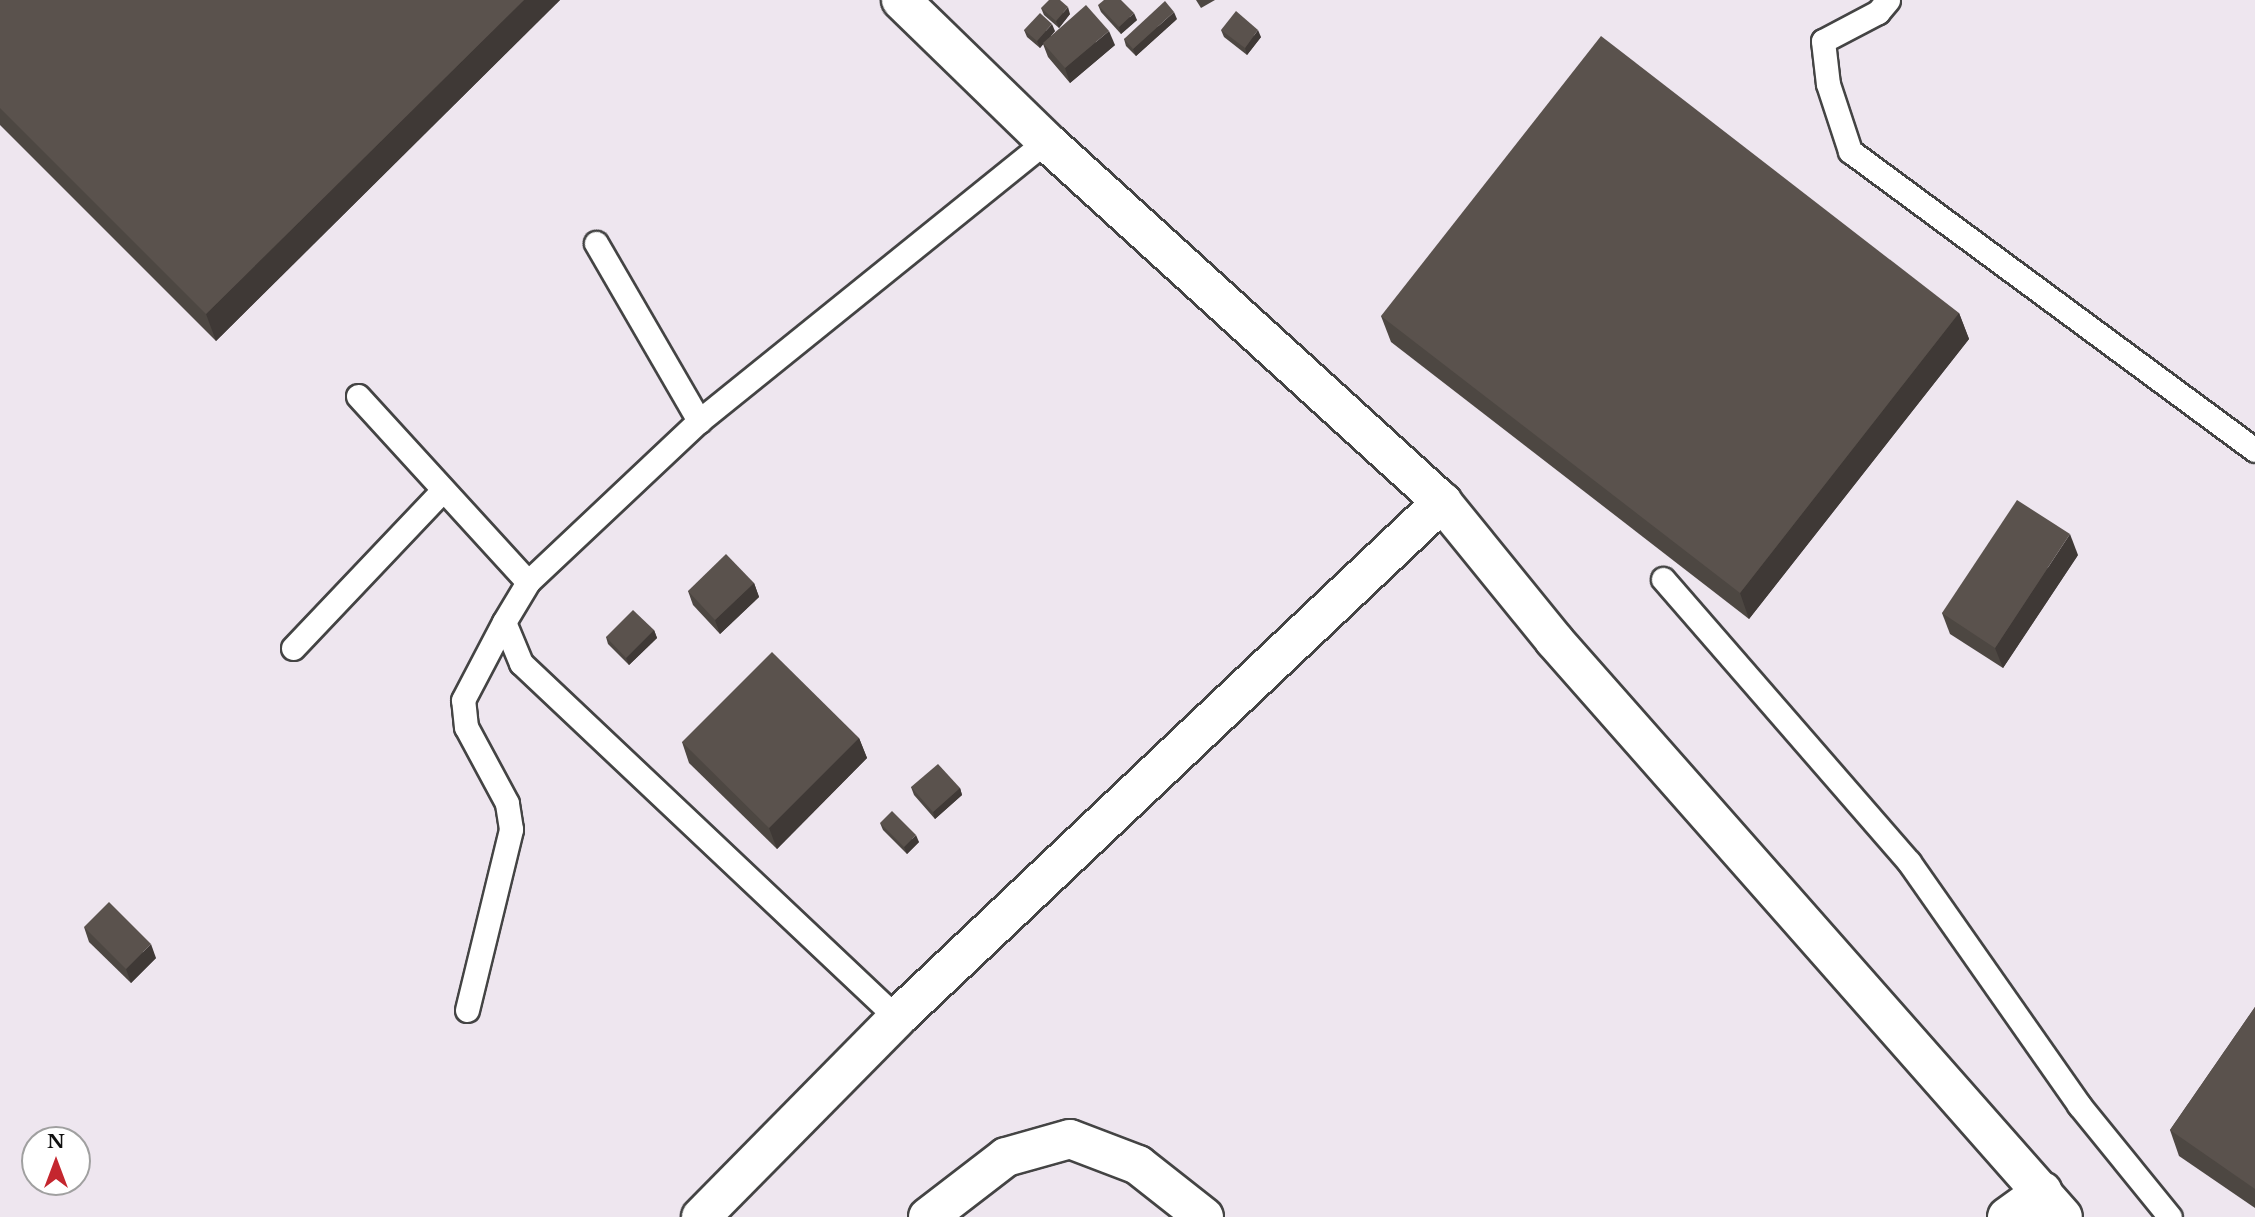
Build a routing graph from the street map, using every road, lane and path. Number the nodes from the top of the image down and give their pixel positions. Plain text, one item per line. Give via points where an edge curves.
1 (901, 0) edge
2 (1888, 0) edge
3 (1046, 141) junction
4 (596, 243) dead end
5 (358, 396) dead end
6 (699, 421) junction
7 (2255, 450) edge
8 (443, 490) junction
9 (1441, 502) junction
10 (1663, 579) dead end
11 (528, 582) junction
12 (504, 622) junction
13 (293, 648) dead end
14 (467, 1010) dead end
15 (897, 1018) junction
16 (2053, 1204) edge
17 (701, 1217) edge
18 (928, 1217) edge
19 (1204, 1217) edge
20 (2007, 1217) edge
21 (2170, 1217) edge

1 - 3 street
2 - 7 lane via 1878,12 1823,41 1828,84 1850,151
3 - 6 lane
3 - 9 street
4 - 6 lane
5 - 8 lane
6 - 11 lane
8 - 11 lane
8 - 13 lane
9 - 15 street
9 - 16 street via 1554,640
10 - 21 lane via 1909,862 2079,1105
11 - 12 lane
12 - 14 lane via 463,700 466,727 507,803 511,829
12 - 15 lane via 522,663
15 - 17 street
16 - 20 street
18 - 19 street via 1006,1157 1070,1139 1138,1165

